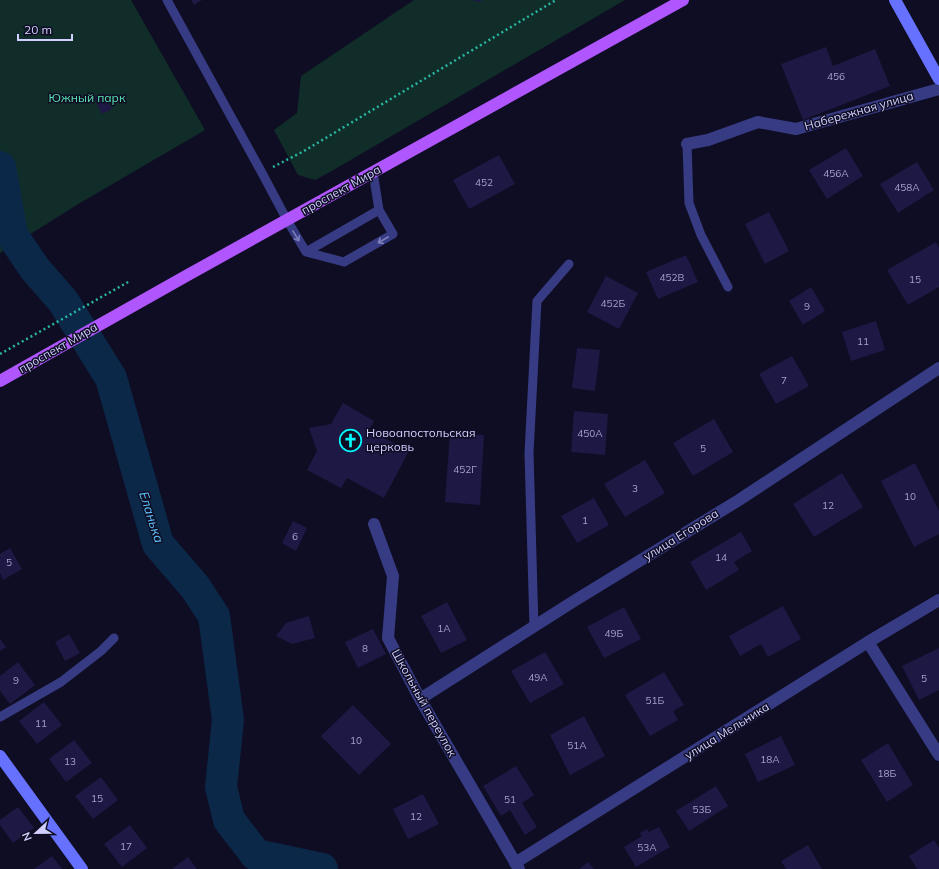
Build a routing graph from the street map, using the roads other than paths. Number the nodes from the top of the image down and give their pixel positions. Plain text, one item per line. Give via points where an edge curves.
1 (167, 0) edge
2 (683, 0) edge
3 (895, 0) edge
4 (939, 79) edge
5 (939, 89) edge
6 (687, 144) joint
7 (373, 172) junction
8 (379, 210) junction
9 (287, 220) junction
10 (306, 252) junction
11 (569, 264) dead end
12 (728, 287) dead end
13 (939, 368) edge
14 (0, 381) edge
15 (374, 524) dead end
16 (939, 600) edge
17 (534, 627) junction
18 (114, 638) dead end
19 (868, 642) junction
20 (420, 699) junction
21 (0, 716) edge
22 (939, 755) edge
23 (0, 756) edge
24 (517, 866) edge
25 (82, 869) edge

1 - 9 lane
2 - 7 main road, проспект Мира
3 - 4 street
5 - 6 street, Набережная улица via 796,129 758,122 708,140
6 - 12 lane via 689,203
7 - 8 lane
7 - 9 main road, проспект Мира
8 - 10 lane
8 -> 10 lane via 393,234 344,262
9 -> 10 lane
9 - 14 main road, проспект Мира
11 - 17 lane via 537,301 529,453
13 - 17 street, улица Егорова via 739,500
15 - 20 street, Школьный переулок via 393,576 388,638
16 - 19 street, улица Мельника
17 - 20 street, улица Егорова
18 - 21 lane via 61,682
19 - 22 street
19 - 24 street, улица Мельника
20 - 24 street, Школьный переулок
23 - 25 street

